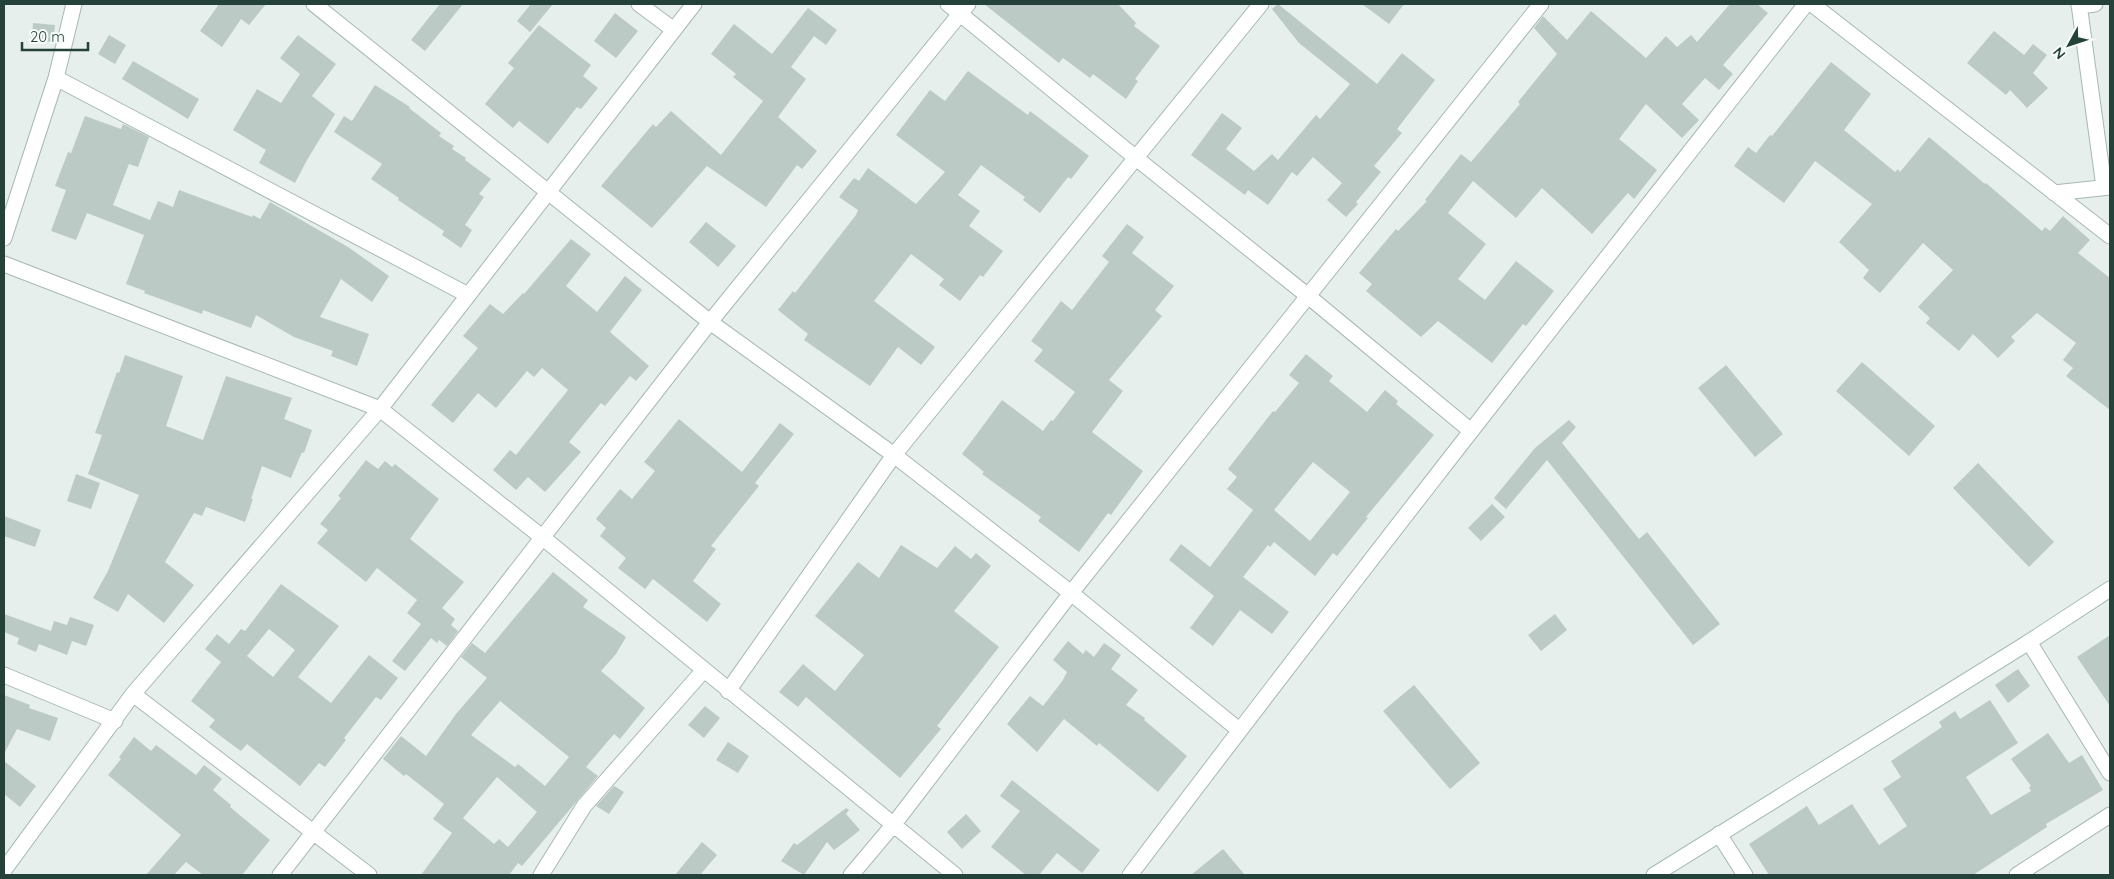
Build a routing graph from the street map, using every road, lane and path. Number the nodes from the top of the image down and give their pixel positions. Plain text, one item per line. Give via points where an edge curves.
1 (74, 4) edge
2 (314, 4) edge
3 (639, 4) edge
4 (694, 4) edge
5 (948, 4) edge
6 (1261, 4) edge
7 (1540, 4) edge
8 (1806, 4) edge
9 (1812, 4) edge
10 (2096, 4) edge
11 (2079, 5) edge
12 (964, 9) edge
13 (674, 30) junction
14 (56, 78) junction
15 (1136, 158) junction
16 (2107, 187) edge
17 (547, 192) junction
18 (2054, 193) junction
19 (2110, 236) edge
20 (4, 238) edge
21 (4, 264) edge
22 (468, 295) junction
23 (1308, 296) junction
24 (710, 322) junction
25 (380, 409) junction
26 (1471, 431) junction
27 (894, 455) junction
28 (542, 537) junction
29 (2110, 589) edge
30 (1071, 593) junction
31 (2029, 642) junction
32 (704, 670) junction
33 (4, 675) edge
34 (728, 691) junction
35 (133, 694) junction
36 (114, 721) junction
37 (1240, 730) junction
38 (2110, 774) edge
39 (2110, 815) edge
40 (894, 824) junction
41 (314, 832) junction
42 (1719, 834) junction
43 (4, 870) edge
44 (280, 875) edge
45 (369, 875) edge
46 (541, 875) edge
47 (851, 875) edge
48 (955, 875) edge
49 (1130, 875) edge
50 (1654, 875) edge
51 (1745, 875) edge
52 (2017, 875) edge

1 - 14 street
2 - 17 street
3 - 13 street
4 - 13 street
5 - 12 street
6 - 15 street
7 - 23 street
8 - 26 street
9 - 18 street
10 - 11 street
11 - 16 street
12 - 15 street
12 - 24 street
13 - 17 street
14 - 20 street
14 - 22 street
15 - 23 street
15 - 27 street
16 - 18 street
17 - 22 street
17 - 24 street
18 - 19 street
21 - 25 street
22 - 25 street
23 - 26 street
23 - 30 street
24 - 27 street
24 - 28 street
25 - 28 street
25 - 35 street
26 - 37 street
27 - 30 street
27 - 34 street
28 - 32 street
28 - 41 street
29 - 31 street
30 - 37 street
30 - 40 street
31 - 38 street
31 - 42 street
32 - 34 street
32 - 46 street via 584,806
33 - 36 street
34 - 40 street
35 - 36 street
35 - 41 street
36 - 43 street
37 - 49 street
39 - 52 street
40 - 47 street
40 - 48 street
41 - 44 street
41 - 45 street
42 - 50 street
42 - 51 street

